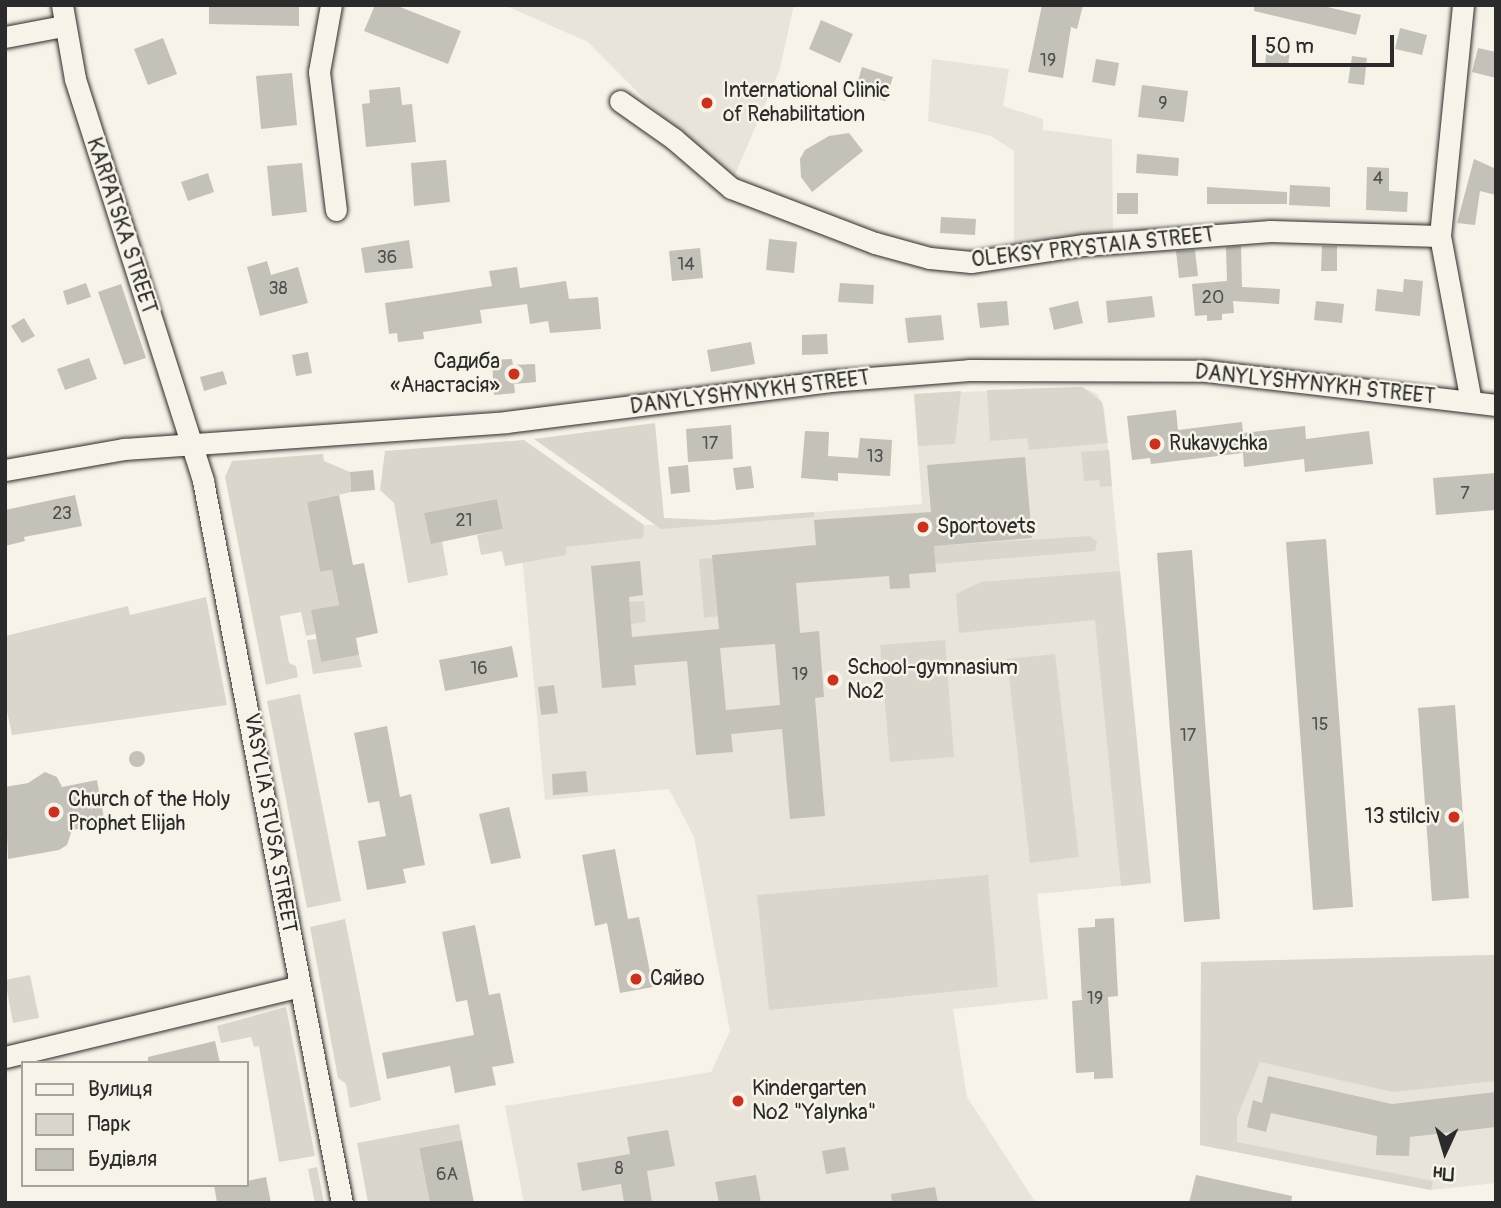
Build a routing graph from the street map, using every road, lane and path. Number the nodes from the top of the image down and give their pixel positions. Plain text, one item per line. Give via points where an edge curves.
1 (331, 5) edge
2 (1463, 5) edge
3 (63, 16) edge
4 (5, 37) edge
5 (620, 101) dead end
6 (336, 210) dead end
7 (1440, 236) junction
8 (1471, 401) junction
9 (1496, 405) edge
10 (192, 444) junction
11 (5, 470) edge
12 (300, 986) junction
13 (5, 1057) edge
14 (342, 1203) edge

1 - 6 street via 319,72
2 - 7 street
3 - 4 street
3 - 10 street, KARPATSKA STREET via 111,197
5 - 7 street, OLEKSY PRYSTAIA STREET via 731,188 875,243 930,258 971,262 1084,245 1270,231
7 - 8 street
8 - 9 street, DANYLYSHYNYKH STREET
8 - 10 street, DANYLYSHYNYKH STREET via 1208,371 969,370 830,381 506,422
10 - 11 street, DANYLYSHYNYKH STREET via 124,449
10 - 12 street, VASYLIA STUSA STREET via 248,696
12 - 13 street
12 - 14 street, VASYLIA STUSA STREET

